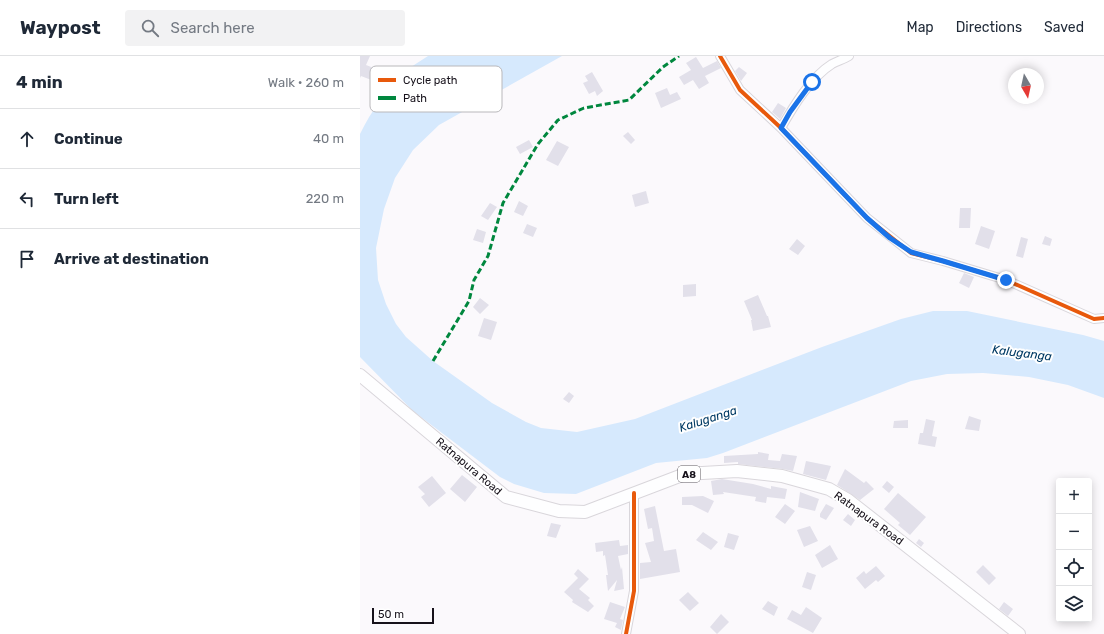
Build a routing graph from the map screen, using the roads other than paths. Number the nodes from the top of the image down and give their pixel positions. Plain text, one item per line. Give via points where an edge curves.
1 (720, 56) edge
2 (849, 56) edge
3 (781, 128) junction
4 (1104, 318) edge
5 (360, 375) edge
6 (634, 493) junction
7 (626, 634) edge
8 (1019, 634) edge

1 - 3 street via 740,90
2 - 3 street via 831,65 812,82
3 - 4 street via 867,218 911,252 1006,280 1094,319
5 - 6 highway, Ratnapura Road / A8 via 506,497 559,511 585,512
6 - 7 street via 634,590
6 - 8 highway, Ratnapura Road / A8 via 685,474 737,470 782,476 829,489 848,500

